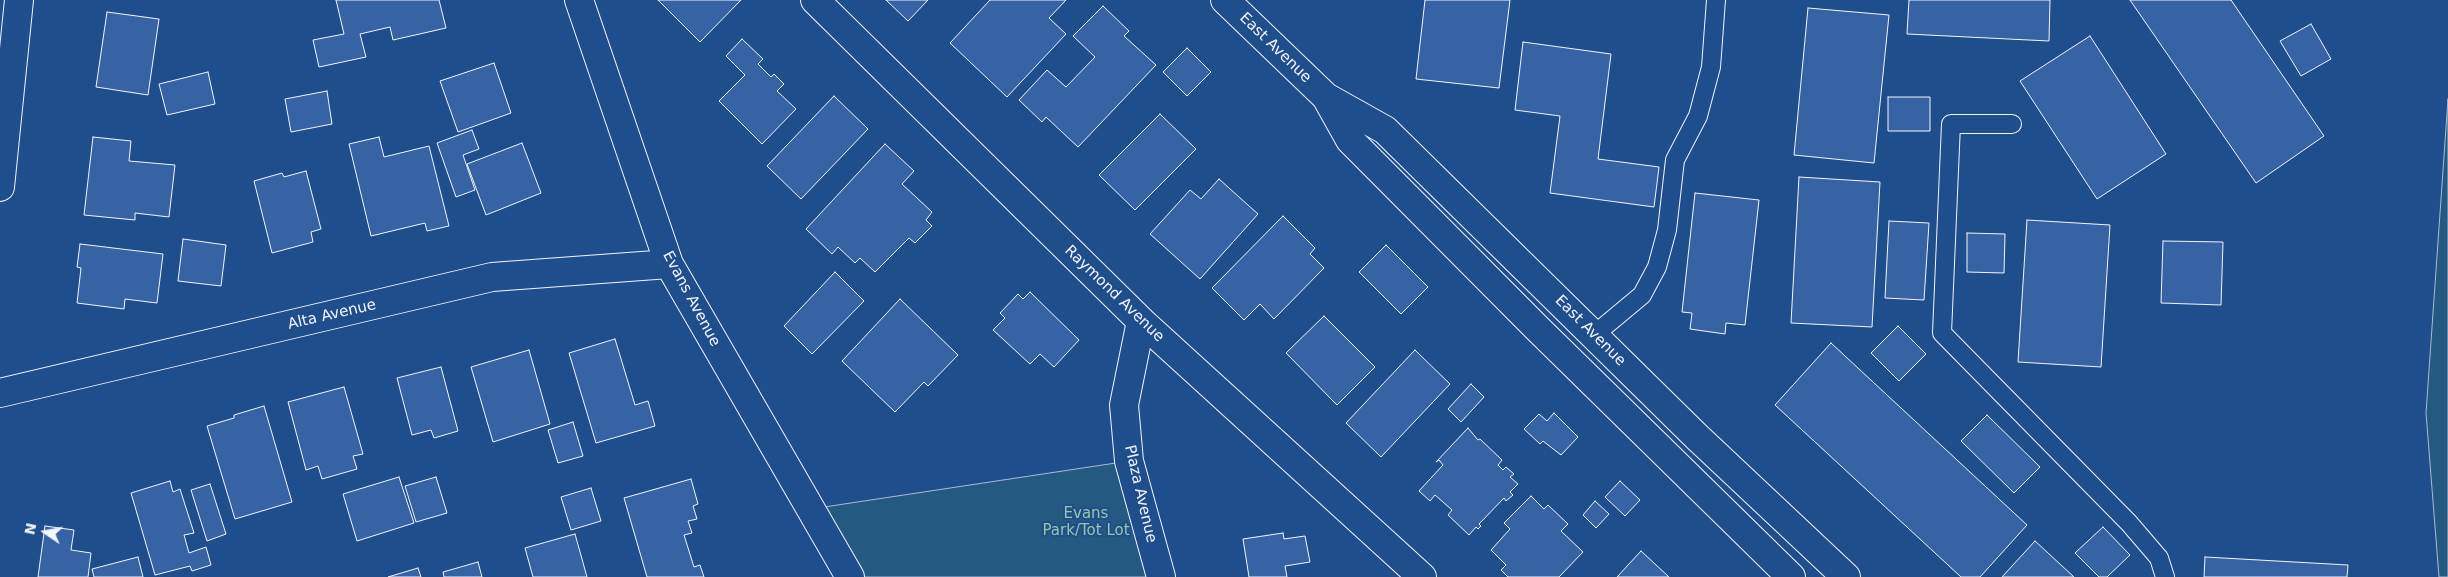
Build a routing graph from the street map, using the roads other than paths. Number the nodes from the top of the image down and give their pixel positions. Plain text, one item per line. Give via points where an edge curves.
1 (19, 0) edge
2 (579, 0) edge
3 (815, 0) edge
4 (1225, 0) edge
5 (1716, 0) edge
6 (1326, 97) junction
7 (2012, 124) dead end
8 (0, 187) edge
9 (669, 264) junction
10 (1141, 321) junction
11 (1594, 335) junction
12 (0, 393) edge
13 (850, 577) edge
14 (1161, 577) edge
15 (1422, 577) edge
16 (1791, 577) edge
17 (1846, 577) edge
18 (2165, 577) edge

1 - 8 street
2 - 9 street, Evans Avenue
3 - 10 street, Raymond Avenue
4 - 6 street, East Avenue
5 - 11 lane via 1711,67 1698,116 1675,160 1667,230 1657,267 1642,295
6 - 11 street, East Avenue via 1385,130
6 - 16 street, East Avenue via 1350,140
7 - 18 lane via 1951,124 1942,333 2130,523 2159,558
9 - 12 street, Alta Avenue via 492,277
9 - 13 street, Evans Avenue
10 - 14 street, Plaza Avenue via 1124,406 1130,461
10 - 15 street, Raymond Avenue
11 - 17 street, East Avenue

